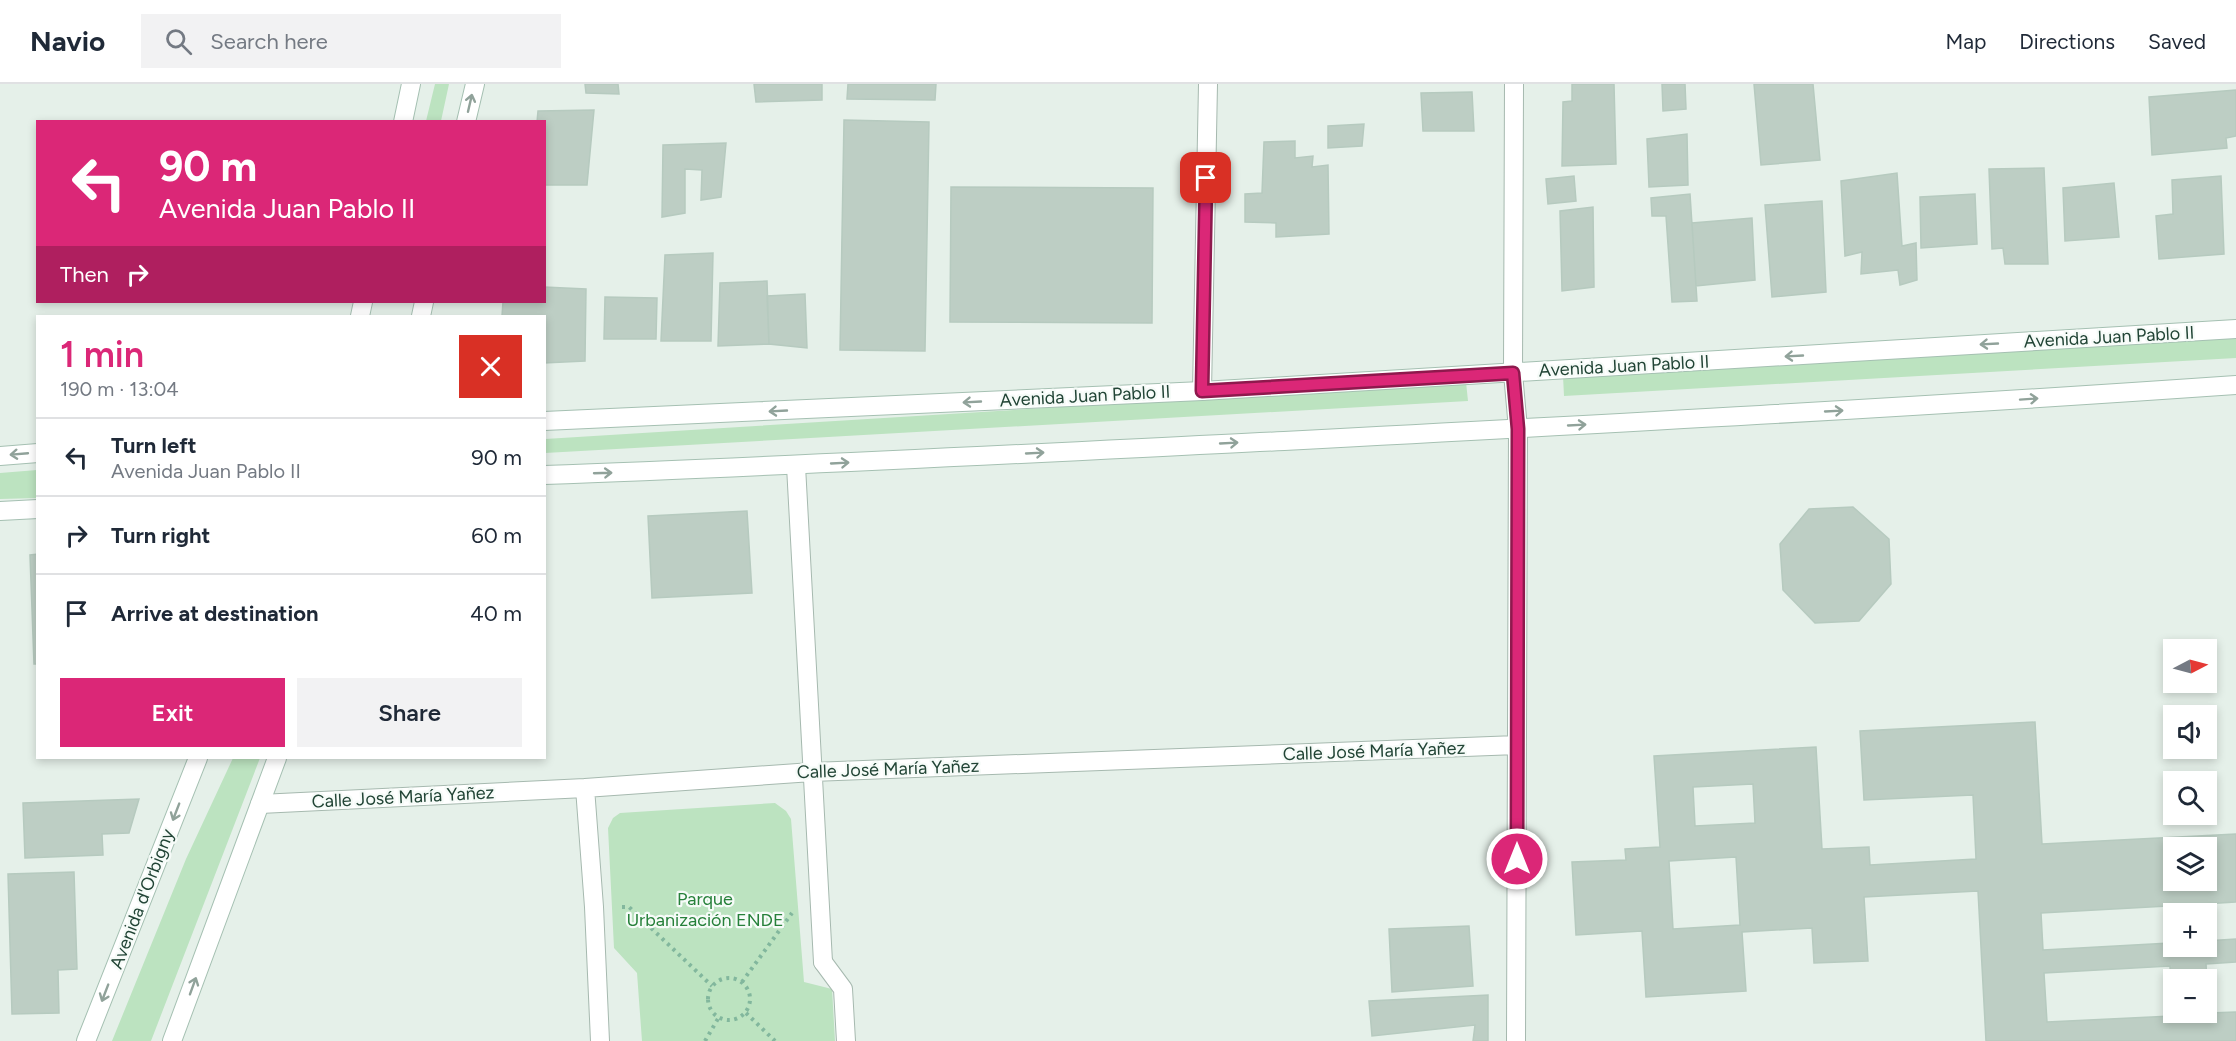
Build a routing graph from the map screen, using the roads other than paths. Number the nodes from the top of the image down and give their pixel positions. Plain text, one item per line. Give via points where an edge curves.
1 (411, 84) edge
2 (475, 84) edge
3 (1208, 84) edge
4 (1514, 84) edge
5 (403, 120) edge
6 (466, 120) edge
7 (2236, 329) edge
8 (1513, 373) junction
9 (2236, 385) edge
10 (1202, 391) junction
11 (546, 421) edge
12 (1518, 429) junction
13 (36, 453) edge
14 (0, 456) edge
15 (796, 466) junction
16 (546, 475) edge
17 (36, 509) edge
18 (0, 511) edge
19 (1517, 745) junction
20 (198, 759) edge
21 (278, 759) edge
22 (812, 772) junction
23 (585, 788) junction
24 (260, 804) junction
25 (86, 1041) edge
26 (172, 1041) edge
27 (600, 1041) edge
28 (846, 1041) edge
29 (1516, 1041) edge

1 - 5 street
6 -> 2 street
3 - 10 street
4 - 8 street
7 -> 8 street, Avenida Juan Pablo II
8 - 10 street, Avenida Juan Pablo II
8 - 12 street
12 -> 9 street
10 -> 11 street, Avenida Juan Pablo II
15 -> 12 street
12 - 19 street
13 -> 14 street
16 -> 15 street
15 - 22 street
17 - 18 street
19 - 22 street, Calle José María Yañez
19 - 29 street
20 -> 25 street, Avenida d'Orbigny
21 - 24 street
22 - 23 street, Calle José María Yañez
22 - 28 street via 822,962 843,989
23 - 24 street, Calle José María Yañez
23 - 27 street
26 -> 24 street

